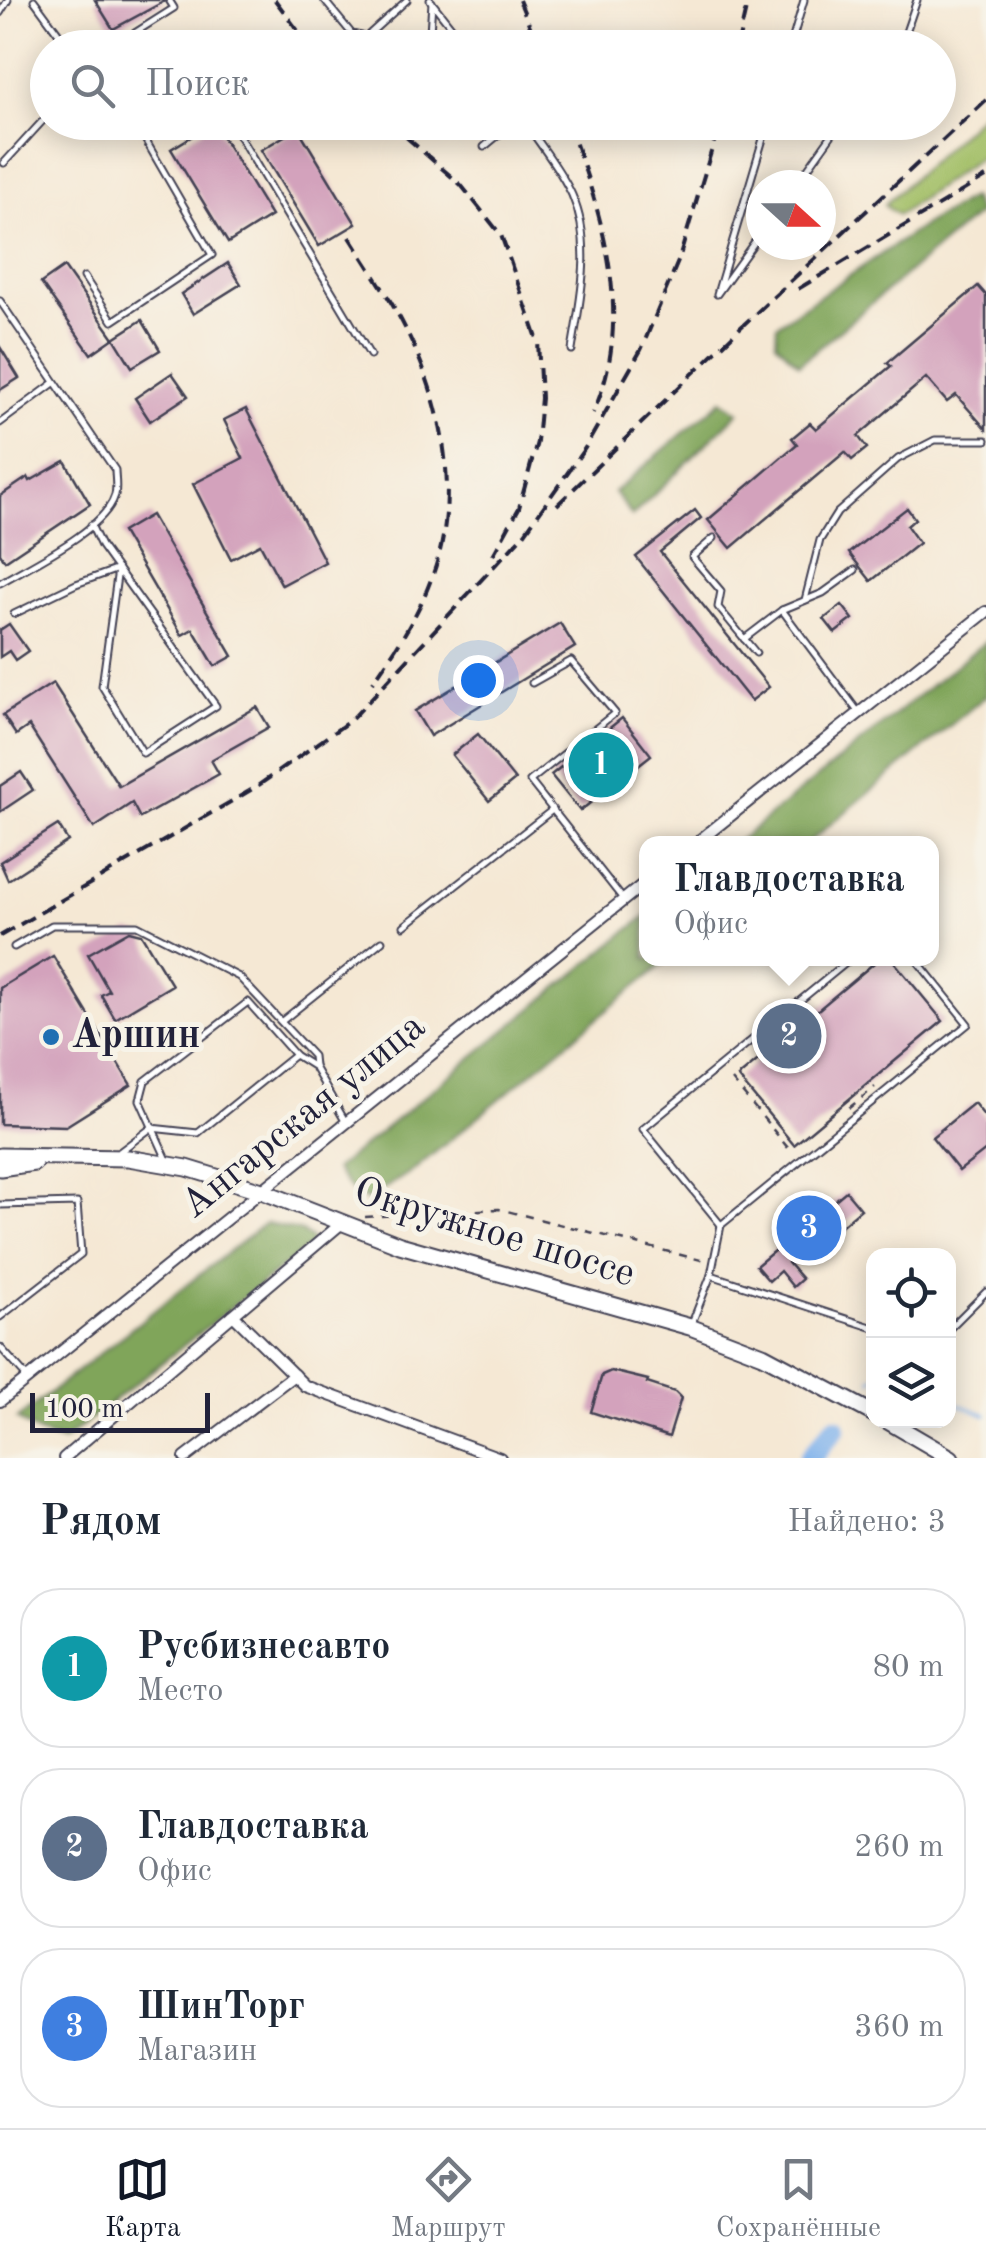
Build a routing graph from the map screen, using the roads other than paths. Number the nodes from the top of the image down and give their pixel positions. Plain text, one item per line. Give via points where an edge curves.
1 (8, 0) edge
2 (34, 0) edge
3 (168, 0) edge
4 (324, 0) edge
5 (407, 0) edge
6 (804, 0) edge
7 (917, 0) edge
8 (431, 1) edge
9 (0, 13) edge
10 (56, 30) edge
11 (140, 30) edge
12 (349, 30) edge
13 (375, 30) edge
14 (430, 30) edge
15 (454, 30) edge
16 (795, 30) edge
17 (907, 30) edge
18 (30, 135) edge
19 (145, 140) edge
20 (242, 140) edge
21 (492, 140) edge
22 (537, 140) edge
23 (763, 140) edge
24 (828, 140) edge
25 (484, 146) dead end
26 (4, 164) dead end
27 (754, 170) edge
28 (807, 170) edge
29 (746, 196) edge
30 (746, 254) edge
31 (84, 277) dead end
32 (0, 302) edge
33 (572, 350) dead end
34 (370, 355) dead end
35 (55, 382) junction
36 (0, 423) edge
37 (986, 440) edge
38 (91, 525) junction
39 (714, 538) dead end
40 (118, 569) junction
41 (855, 570) dead end
42 (0, 583) edge
43 (806, 600) junction
44 (782, 610) junction
45 (986, 612) edge
46 (14, 614) dead end
47 (744, 639) junction
48 (756, 654) dead end
49 (532, 683) dead end
50 (859, 713) junction
51 (552, 810) junction
52 (705, 836) edge
53 (639, 888) edge
54 (624, 900) junction
55 (404, 926) dead end
56 (382, 940) dead end
57 (14, 948) dead end
58 (842, 966) edge
59 (921, 966) edge
60 (282, 1021) junction
61 (296, 1055) junction
62 (314, 1067) junction
63 (346, 1121) junction
64 (151, 1128) junction
65 (0, 1156) edge
66 (82, 1157) junction
67 (112, 1158) junction
68 (169, 1165) junction
69 (0, 1168) edge
70 (258, 1190) junction
71 (0, 1205) edge
72 (342, 1223) junction
73 (721, 1225) junction
74 (711, 1276) junction
75 (986, 1292) edge
76 (233, 1315) junction
77 (0, 1318) edge
78 (956, 1322) edge
79 (866, 1325) edge
80 (690, 1327) junction
81 (0, 1347) edge
82 (294, 1375) junction
83 (28, 1379) junction
84 (0, 1401) edge
85 (866, 1410) edge
86 (900, 1428) edge
87 (64, 1458) edge
88 (184, 1458) edge
89 (500, 1458) edge
90 (952, 1458) edge

1 - 9 lane
2 - 10 lane
3 - 11 lane via 174,8
4 - 12 lane
5 - 13 lane
6 - 16 lane
7 - 17 lane
8 - 14 lane
8 - 15 lane
18 - 26 lane
19 - 31 lane via 212,255 112,321
20 - 34 lane
21 - 25 lane
22 - 33 lane via 581,217 582,286
23 - 27 lane
24 - 28 lane
29 - 30 lane via 717,294
32 - 35 lane
35 - 36 lane
35 - 38 lane via 115,470 115,494
37 - 43 lane via 935,440 898,459 837,513 820,540
38 - 40 lane
38 - 42 lane
39 - 47 lane via 692,557 720,591 718,607
40 - 40 lane via 216,706 143,753 102,686
40 - 46 lane
41 - 43 lane
43 - 44 lane
44 - 47 lane
44 - 50 lane
45 - 50 street
47 - 48 lane
49 - 51 lane via 571,660 614,713 530,782
50 - 52 street
51 - 54 lane
51 - 55 lane
53 - 54 street, Ангарская улица
54 - 63 street, Ангарская улица
56 - 60 lane
57 - 60 lane via 52,925 136,925 239,977
58 - 73 lane via 643,1129
59 - 73 lane via 968,1024
60 - 62 lane via 313,1056
61 - 62 lane
61 - 64 lane via 198,1133
61 - 64 lane via 248,1002 145,1081 140,1100
62 - 63 lane
63 - 70 street, Ангарская улица
64 - 67 lane
64 - 68 lane
65 - 66 main road, Окружное шоссе
66 - 67 main road, Окружное шоссе
66 - 69 main road, Окружное шоссе
67 - 68 main road, Окружное шоссе
68 - 70 main road, Окружное шоссе
70 - 72 main road, Окружное шоссе
70 - 83 street, Ангарская улица
71 - 77 lane via 78,1203 81,1254
72 - 76 street
72 - 80 main road, Окружное шоссе
73 - 74 lane
74 - 79 lane
74 - 80 lane
75 - 78 lane
76 - 82 street
76 - 87 street
80 - 85 main road, Окружное шоссе via 763,1355
81 - 83 lane
82 - 88 street
82 - 89 street via 304,1386
83 - 84 street, Ангарская улица
86 - 90 main road

